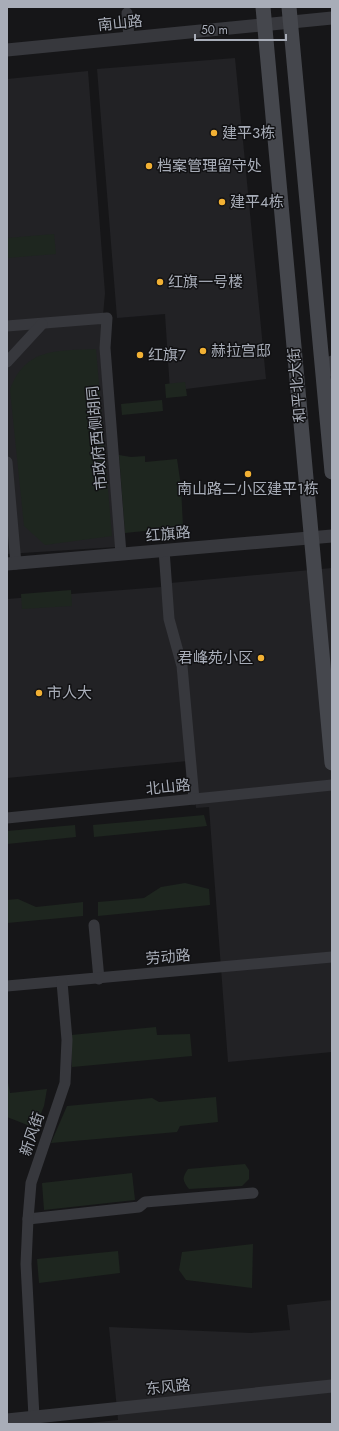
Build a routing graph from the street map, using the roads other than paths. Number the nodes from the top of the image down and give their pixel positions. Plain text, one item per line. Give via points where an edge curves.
1 (263, 7) edge
2 (289, 7) edge
3 (127, 12) dead end
4 (332, 18) edge
5 (291, 22) junction
6 (265, 24) junction
7 (129, 38) junction
8 (7, 50) edge
9 (42, 324) junction
10 (7, 326) edge
11 (7, 362) edge
12 (329, 366) edge
13 (7, 462) edge
14 (332, 472) edge
15 (332, 536) edge
16 (311, 538) junction
17 (164, 550) junction
18 (121, 554) junction
19 (12, 564) edge
20 (332, 763) edge
21 (332, 785) edge
22 (194, 799) junction
23 (7, 818) edge
24 (94, 925) dead end
25 (332, 957) edge
26 (99, 979) junction
27 (62, 982) junction
28 (7, 986) edge
29 (252, 1193) dead end
30 (28, 1219) junction
31 (332, 1386) edge
32 (34, 1417) junction
33 (7, 1420) edge

1 - 6 main road, 和平北大街
2 - 5 main road, 和平北大街
3 - 7 street
4 - 5 street, 南山路
5 - 6 street, 南山路
5 - 12 main road, 和平北大街
6 - 7 street, 南山路
6 - 16 main road, 和平北大街
7 - 8 street, 南山路
9 - 10 street
9 - 11 street
9 - 18 street, 市政府西侧胡同 via 107,318 105,348
12 - 14 main road, 和平北大街
13 - 19 street
15 - 16 street, 红旗路
16 - 17 street, 红旗路
16 - 20 main road, 和平北大街
17 - 18 street, 红旗路
17 - 22 street via 169,619 182,666
18 - 19 street, 红旗路
21 - 22 street, 北山路
22 - 23 street, 北山路
24 - 26 street
25 - 26 street, 劳动路
26 - 27 street, 劳动路
27 - 28 street, 劳动路
27 - 30 street, 新风街 via 67,1040 65,1083 31,1183
29 - 30 street via 146,1202 140,1207
30 - 32 street, 新风街 via 26,1264
31 - 32 street, 东风路
32 - 33 street, 东风路

